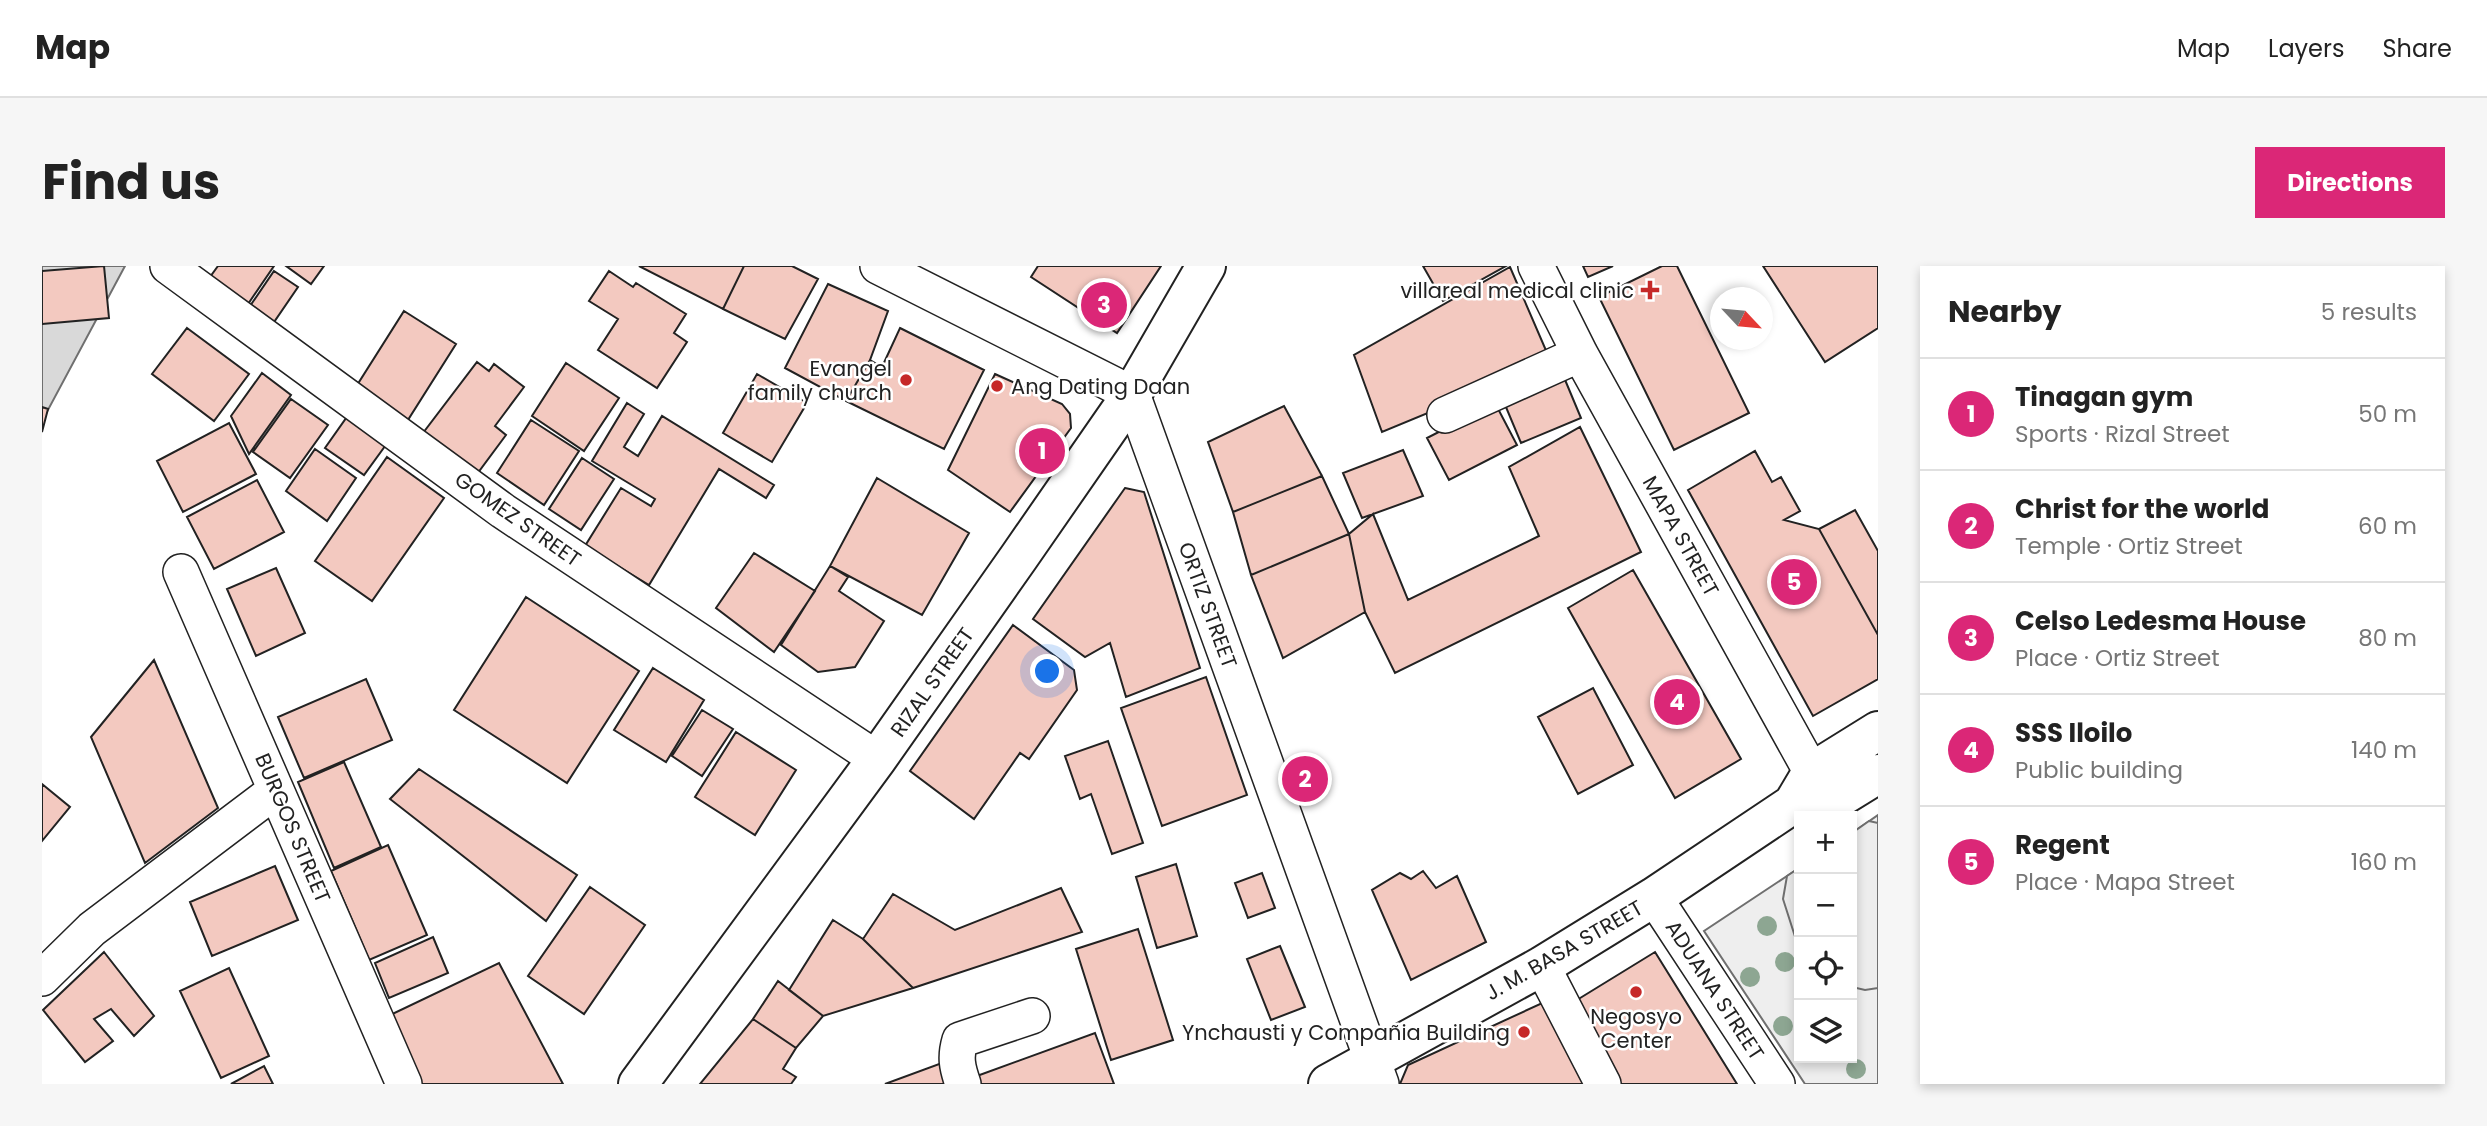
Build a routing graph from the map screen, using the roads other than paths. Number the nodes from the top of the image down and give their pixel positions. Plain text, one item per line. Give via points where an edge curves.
1 (168, 266) edge
2 (878, 266) edge
3 (1206, 266) edge
4 (1536, 266) edge
5 (1580, 354) junction
6 (1132, 394) junction
7 (1446, 415) dead end
8 (181, 572) dead end
9 (1878, 731) edge
10 (877, 759) junction
11 (1878, 774) edge
12 (276, 790) junction
13 (1811, 793) junction
14 (1654, 897) junction
15 (1542, 966) junction
16 (42, 978) edge
17 (1032, 1016) dead end
18 (1376, 1072) edge
19 (404, 1084) edge
20 (638, 1084) edge
21 (963, 1084) edge
22 (1328, 1084) edge
23 (1603, 1084) edge
24 (1776, 1084) edge

1 - 10 street, GOMEZ STREET via 503,511
2 - 6 street
3 - 6 main road, RIZAL STREET
4 - 5 street, MAPA STREET
5 - 7 street
5 - 13 street, MAPA STREET
6 - 10 main road, RIZAL STREET
6 - 18 street, ORTIZ STREET
8 - 12 street, BURGOS STREET
9 - 13 main road, J. M. BASA STREET
10 - 20 main road, RIZAL STREET
11 - 13 main road, J. M. BASA STREET
12 - 16 street via 92,929
12 - 19 street, BURGOS STREET
13 - 14 main road, J. M. BASA STREET
14 - 15 main road, J. M. BASA STREET
14 - 24 street, ADUANA STREET
15 - 18 main road, J. M. BASA STREET
15 - 23 street
17 - 21 street via 960,1040 956,1066
18 - 22 main road, J. M. BASA STREET

